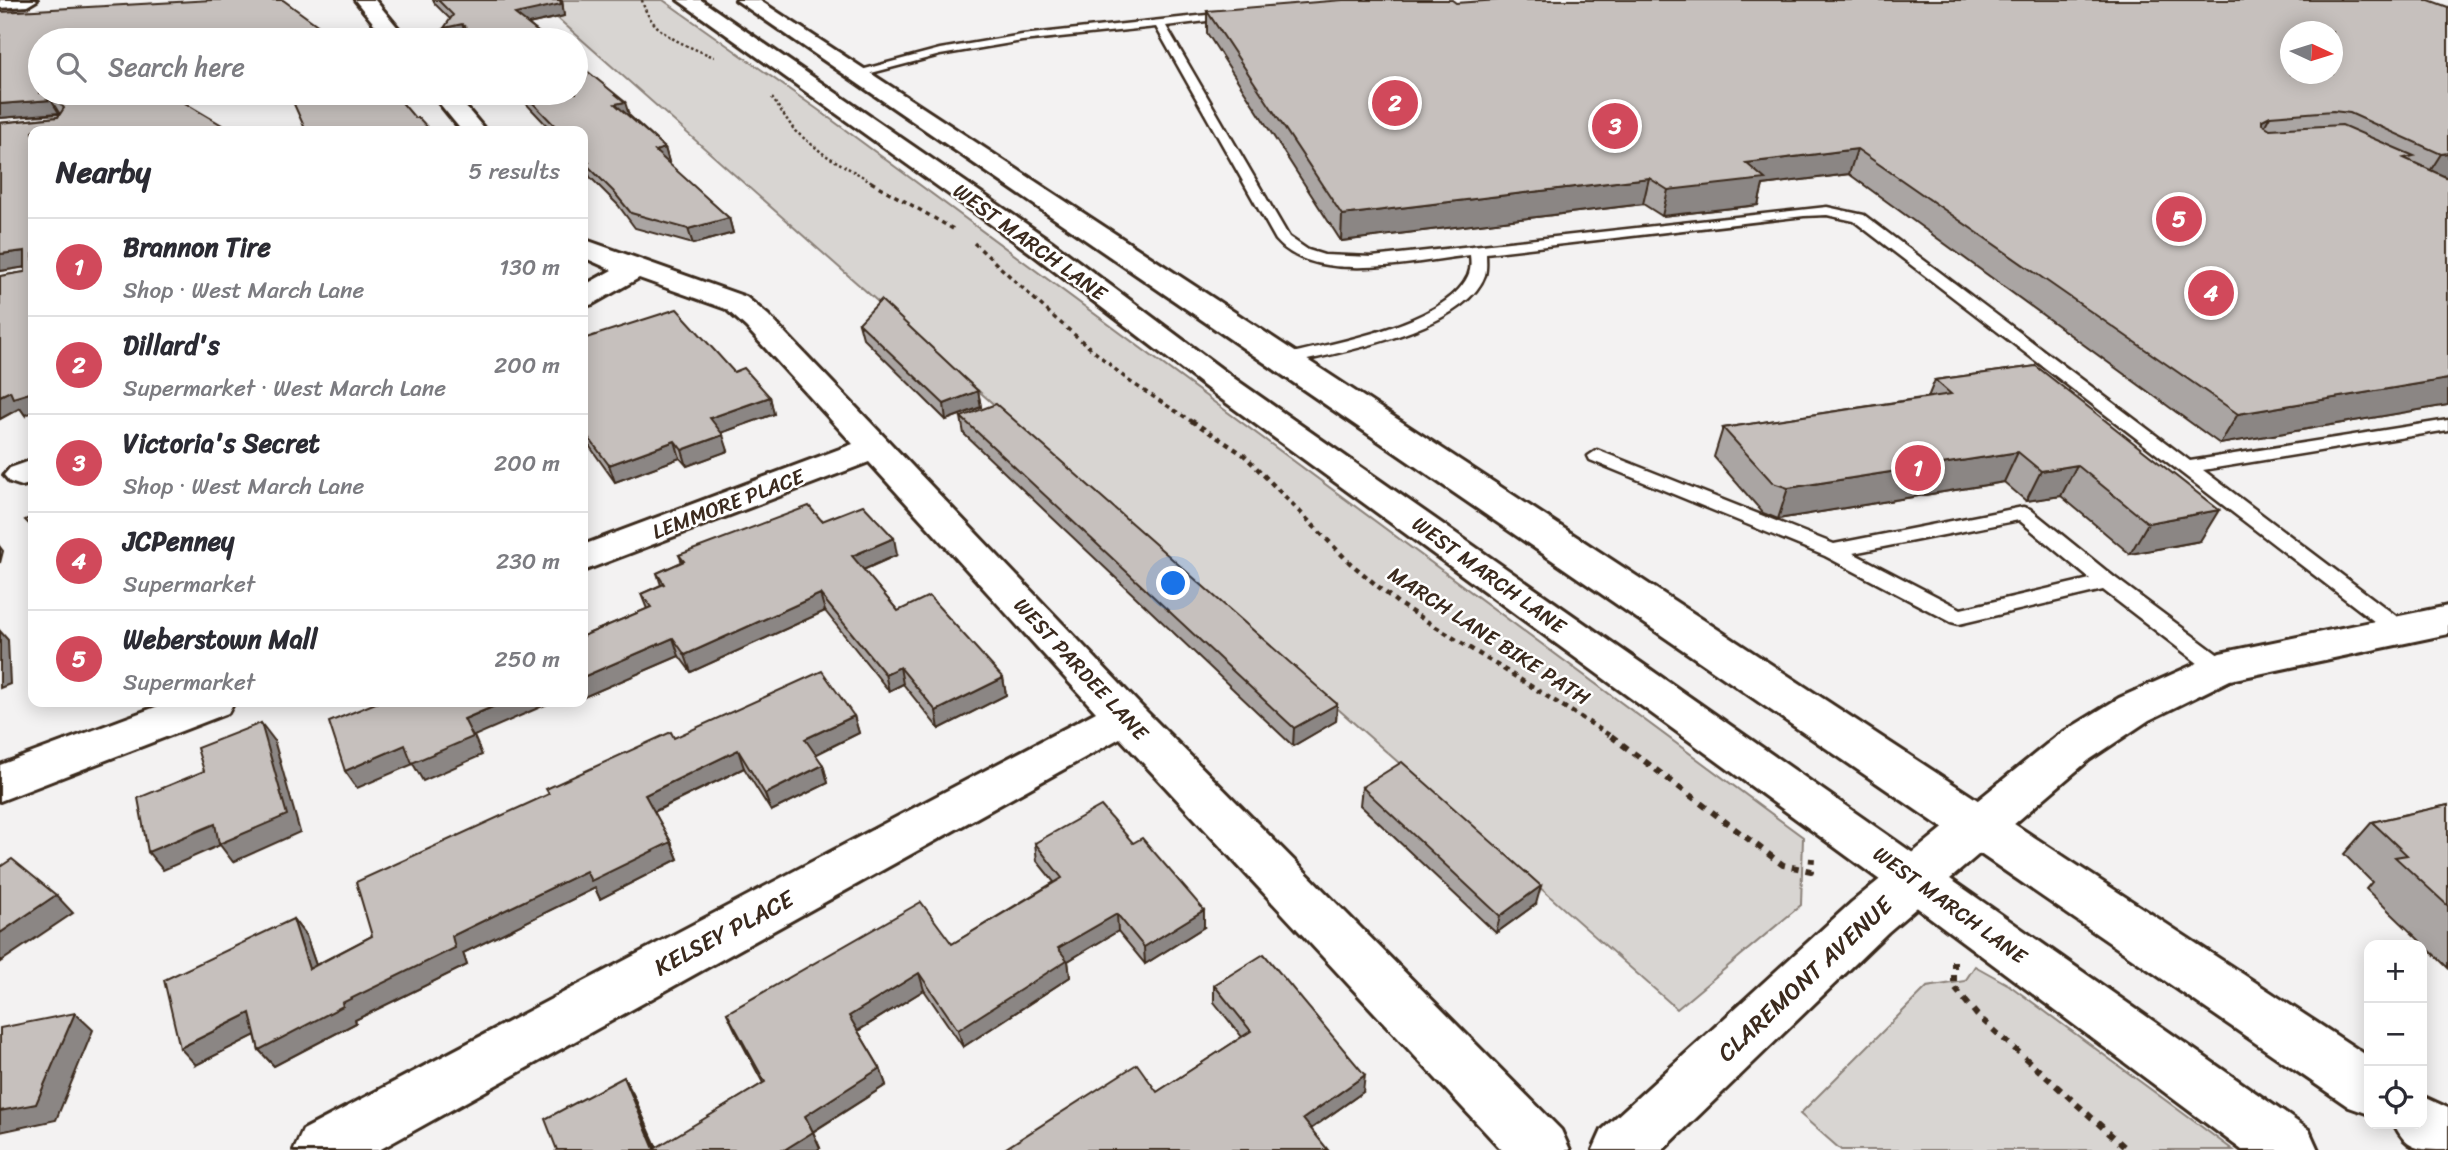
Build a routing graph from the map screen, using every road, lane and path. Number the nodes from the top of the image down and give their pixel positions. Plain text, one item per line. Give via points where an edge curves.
1 (365, 0) edge
2 (642, 0) edge
3 (688, 0) edge
4 (746, 0) edge
5 (1234, 0) edge
6 (0, 2) edge
7 (14, 13) edge
8 (47, 13) edge
9 (1158, 23) junction
10 (388, 28) edge
11 (721, 60) dead end
12 (856, 73) junction
13 (770, 95) dead end
14 (452, 105) edge
15 (470, 126) edge
16 (588, 249) edge
17 (1478, 250) junction
18 (636, 268) junction
19 (588, 295) edge
20 (1285, 360) junction
21 (2448, 425) edge
22 (874, 448) junction
23 (1597, 456) dead end
24 (2188, 467) junction
25 (1832, 551) junction
26 (588, 557) edge
27 (2107, 582) junction
28 (2448, 620) edge
29 (2400, 630) junction
30 (2220, 668) junction
31 (200, 707) edge
32 (1125, 716) junction
33 (0, 783) edge
34 (1979, 824) junction
35 (1812, 856) dead end
36 (1916, 880) junction
37 (1954, 960) dead end
38 (2364, 1084) edge
39 (2427, 1126) edge
40 (2448, 1141) edge
41 (323, 1150) edge
42 (1541, 1150) edge
43 (1622, 1150) edge
44 (2128, 1150) edge
45 (2289, 1150) edge

1 - 10 main road
2 - 11 path via 648,19 660,29
3 - 36 main road, WEST MARCH LANE via 1041,247 1224,386
4 - 12 main road, WEST MARCH LANE
5 - 9 lane via 1244,14
6 - 7 main road
7 - 8 main road
9 - 12 lane via 1022,38
9 - 17 lane via 1283,240 1295,250 1312,259 1343,263
12 - 20 main road, WEST MARCH LANE
13 - 35 path, MARCH LANE BIKE PATH via 795,131 825,155 965,236 1129,381 1244,455 1349,562 1399,604 1614,738 1783,865 1811,871
14 - 15 main road
16 - 18 main road, WEST PARDEE LANE
17 - 20 lane via 1477,276 1465,292 1420,323
17 - 24 lane via 1804,212 1843,213 1870,225
18 - 19 main road
18 - 22 main road, WEST PARDEE LANE via 736,303
20 - 34 main road, WEST MARCH LANE
21 - 24 lane
22 - 26 main road, LEMMORE PLACE
22 - 32 main road, WEST PARDEE LANE
23 - 25 lane
24 - 29 lane
25 - 27 lane via 1959,617
25 - 27 lane via 2023,513
27 - 30 lane
28 - 29 main road, CLAREMONT AVENUE
29 - 30 main road, CLAREMONT AVENUE
30 - 34 main road, CLAREMONT AVENUE via 2134,709 2083,742
31 - 33 main road
32 - 41 main road, KELSEY PLACE
32 - 42 main road, WEST PARDEE LANE
34 - 36 main road, CLAREMONT AVENUE
34 - 38 main road, WEST MARCH LANE
36 - 43 main road, CLAREMONT AVENUE via 1870,917
36 - 45 main road, WEST MARCH LANE
37 - 44 path via 1954,988 1977,1015
39 - 40 main road

